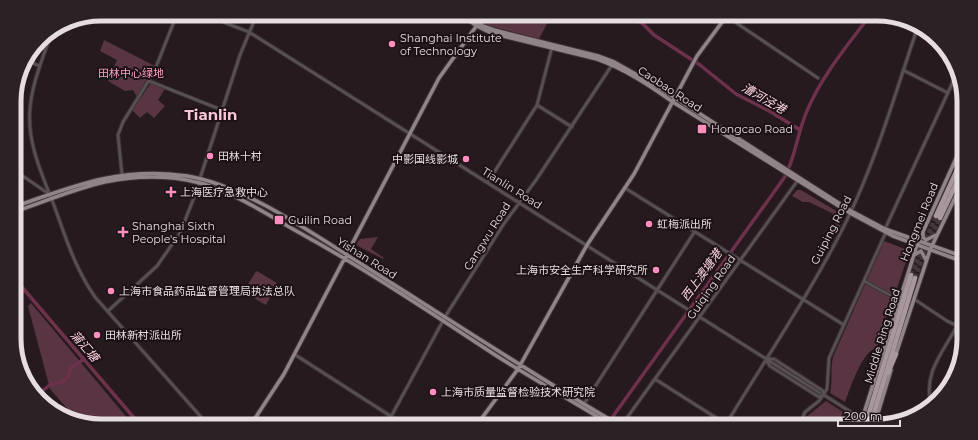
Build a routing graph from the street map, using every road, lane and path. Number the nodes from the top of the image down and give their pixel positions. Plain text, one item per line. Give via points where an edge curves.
1 (174, 21) edge
2 (220, 21) edge
3 (254, 21) edge
4 (472, 21) edge
5 (474, 21) edge
6 (481, 21) edge
7 (483, 21) edge
8 (723, 21) edge
9 (736, 21) edge
10 (479, 25) junction
11 (249, 32) junction
12 (916, 32) edge
13 (48, 41) edge
14 (553, 47) junction
15 (31, 62) edge
16 (613, 63) junction
17 (40, 66) junction
18 (903, 70) junction
19 (818, 78) dead end
20 (954, 80) edge
21 (149, 81) junction
22 (948, 93) junction
23 (674, 100) junction
24 (537, 105) junction
25 (222, 110) junction
26 (572, 127) junction
27 (409, 132) junction
28 (957, 155) edge
29 (957, 171) edge
30 (21, 175) edge
31 (122, 175) junction
32 (798, 179) junction
33 (199, 181) junction
34 (488, 182) junction
35 (957, 182) edge
36 (625, 188) junction
37 (957, 193) edge
38 (50, 194) junction
39 (52, 199) junction
40 (518, 201) junction
41 (21, 204) edge
42 (21, 210) edge
43 (850, 212) junction
44 (923, 230) junction
45 (695, 231) junction
46 (885, 231) junction
47 (936, 235) junction
48 (918, 243) junction
49 (587, 245) junction
50 (931, 248) junction
51 (913, 255) junction
52 (957, 255) edge
53 (345, 256) junction
54 (957, 259) edge
55 (740, 260) junction
56 (926, 260) junction
57 (913, 277) tunnel mouth
58 (864, 281) junction
59 (658, 289) junction
60 (802, 299) junction
61 (914, 299) junction
62 (899, 300) junction
63 (108, 311) junction
64 (700, 316) junction
65 (444, 319) junction
66 (844, 325) junction
67 (957, 326) joint
68 (294, 354) junction
69 (896, 354) junction
70 (882, 355) junction
71 (765, 359) junction
72 (519, 367) junction
73 (655, 379) junction
74 (879, 386) junction
75 (820, 393) dead end
76 (824, 395) junction
77 (930, 399) edge
78 (583, 406) junction
79 (865, 411) junction
80 (854, 414) junction
81 (392, 416) junction
82 (203, 419) edge
83 (256, 419) edge
84 (390, 419) edge
85 (396, 419) edge
86 (481, 419) edge
87 (604, 419) edge
88 (626, 419) edge
89 (718, 419) edge
90 (730, 419) edge
91 (802, 419) edge
92 (858, 419) edge
93 (863, 419) edge
94 (865, 419) edge
95 (872, 419) edge
96 (876, 419) edge

1 - 21 street
2 - 11 street, Tianlin Road
3 - 11 street
4 - 10 main road, Caobao Road
5 - 10 main road, Caobao Road
6 - 10 main road
7 - 10 main road
8 - 23 main road via 697,56
9 - 19 street
10 - 14 main road, Caobao Road via 491,33
10 - 27 main road via 439,78
11 - 25 street
11 - 27 street, Tianlin Road
12 - 18 street, Guiping Road
13 - 17 street
14 - 16 main road, Caobao Road
14 - 24 street
15 - 17 street
16 - 23 main road, Caobao Road via 649,81
16 - 26 street, Cangwu Road
17 - 38 street via 31,100 30,126 34,152
18 - 22 street
18 - 43 street, Guiping Road via 876,150
20 - 22 street
21 - 25 street
21 - 31 street via 123,122 118,135
22 - 46 street
23 - 32 main road, Caobao Road
23 - 36 main road
24 - 26 street
24 - 34 street
25 - 33 street
26 - 40 street, Cangwu Road via 536,180
27 - 34 street, Tianlin Road
27 - 53 main road
28 - 44 main road, Hongmei Road
29 - 35 highway via 938,217
30 - 38 street
31 - 33 main road, Yishan Road via 159,174
31 - 38 main road, Yishan Road via 87,181
32 - 43 main road, Caobao Road
32 - 55 street, Guiqing Road
33 - 39 main road, Yishan Road via 133,177 96,183
33 - 53 main road, Yishan Road via 238,197
33 - 63 street via 184,225 168,251 149,274
34 - 40 street, Tianlin Road
36 - 45 street
36 - 49 main road
37 - 47 main road, Hongmei Road
38 - 39 street
38 - 41 main road, Yishan Road
39 - 42 main road, Yishan Road
39 - 63 street via 81,274 91,292
40 - 49 street, Tianlin Road
40 - 65 street, Cangwu Road
43 - 46 main road, Caobao Road
43 - 60 street, Guiping Road
44 - 47 main road via 923,237 926,240
44 - 48 main road, Hongmei Road
45 - 55 street
45 - 59 street
46 - 48 main road, Caobao Road
46 - 58 street
47 - 50 main road, Hongmei Road
48 - 50 main road, Caobao Road
48 - 51 main road, Hongmei Road
49 - 59 street, Tianlin Road
49 - 72 main road
50 - 52 main road, Caobao Road
50 - 54 main road, Caobao Road
50 - 56 main road, Hongmei Road
51 - 56 main road via 921,251
51 - 62 main road, Hongmei Road
53 - 65 main road, Yishan Road
53 - 68 main road
55 - 60 street
55 - 64 street, Guiqing Road
56 - 61 main road, Hongmei Road
57 - 74 highway, Middle Ring Road
58 - 62 street
58 - 66 street
59 - 64 street, Tianlin Road
59 - 78 street
60 - 66 street
60 - 71 street, Guiping Road
61 - 67 street
61 - 69 main road, Hongmei Road
62 - 70 main road, Hongmei Road
63 - 82 street
64 - 71 street, Tianlin Road
64 - 73 street, Guiqing Road
65 - 72 main road, Yishan Road
65 - 81 street, Cangwu Road
66 - 76 street via 829,358 828,384
67 - 77 street via 929,378
68 - 81 street
68 - 83 main road
69 - 74 highway
69 - 96 main road, Hongmei Road
70 - 74 highway
70 - 79 main road, Hongmei Road
71 - 75 street, Tianlin Road
71 - 76 street, Tianlin Road via 774,359 823,391
71 - 76 street, Tianlin Road via 770,366 819,397
71 - 90 street, Guiping Road
72 - 78 main road, Yishan Road
72 - 86 main road
73 - 88 street, Guiqing Road
73 - 89 street
74 - 94 highway, Middle Ring Road
74 - 95 highway, Middle Ring Road
76 - 80 street, Tianlin Road
76 - 91 street via 805,412
78 - 87 main road, Yishan Road
79 - 80 street
79 - 93 main road, Hongmei Road
80 - 92 street, Tianlin Road
81 - 84 street, Cangwu Road
81 - 85 street

